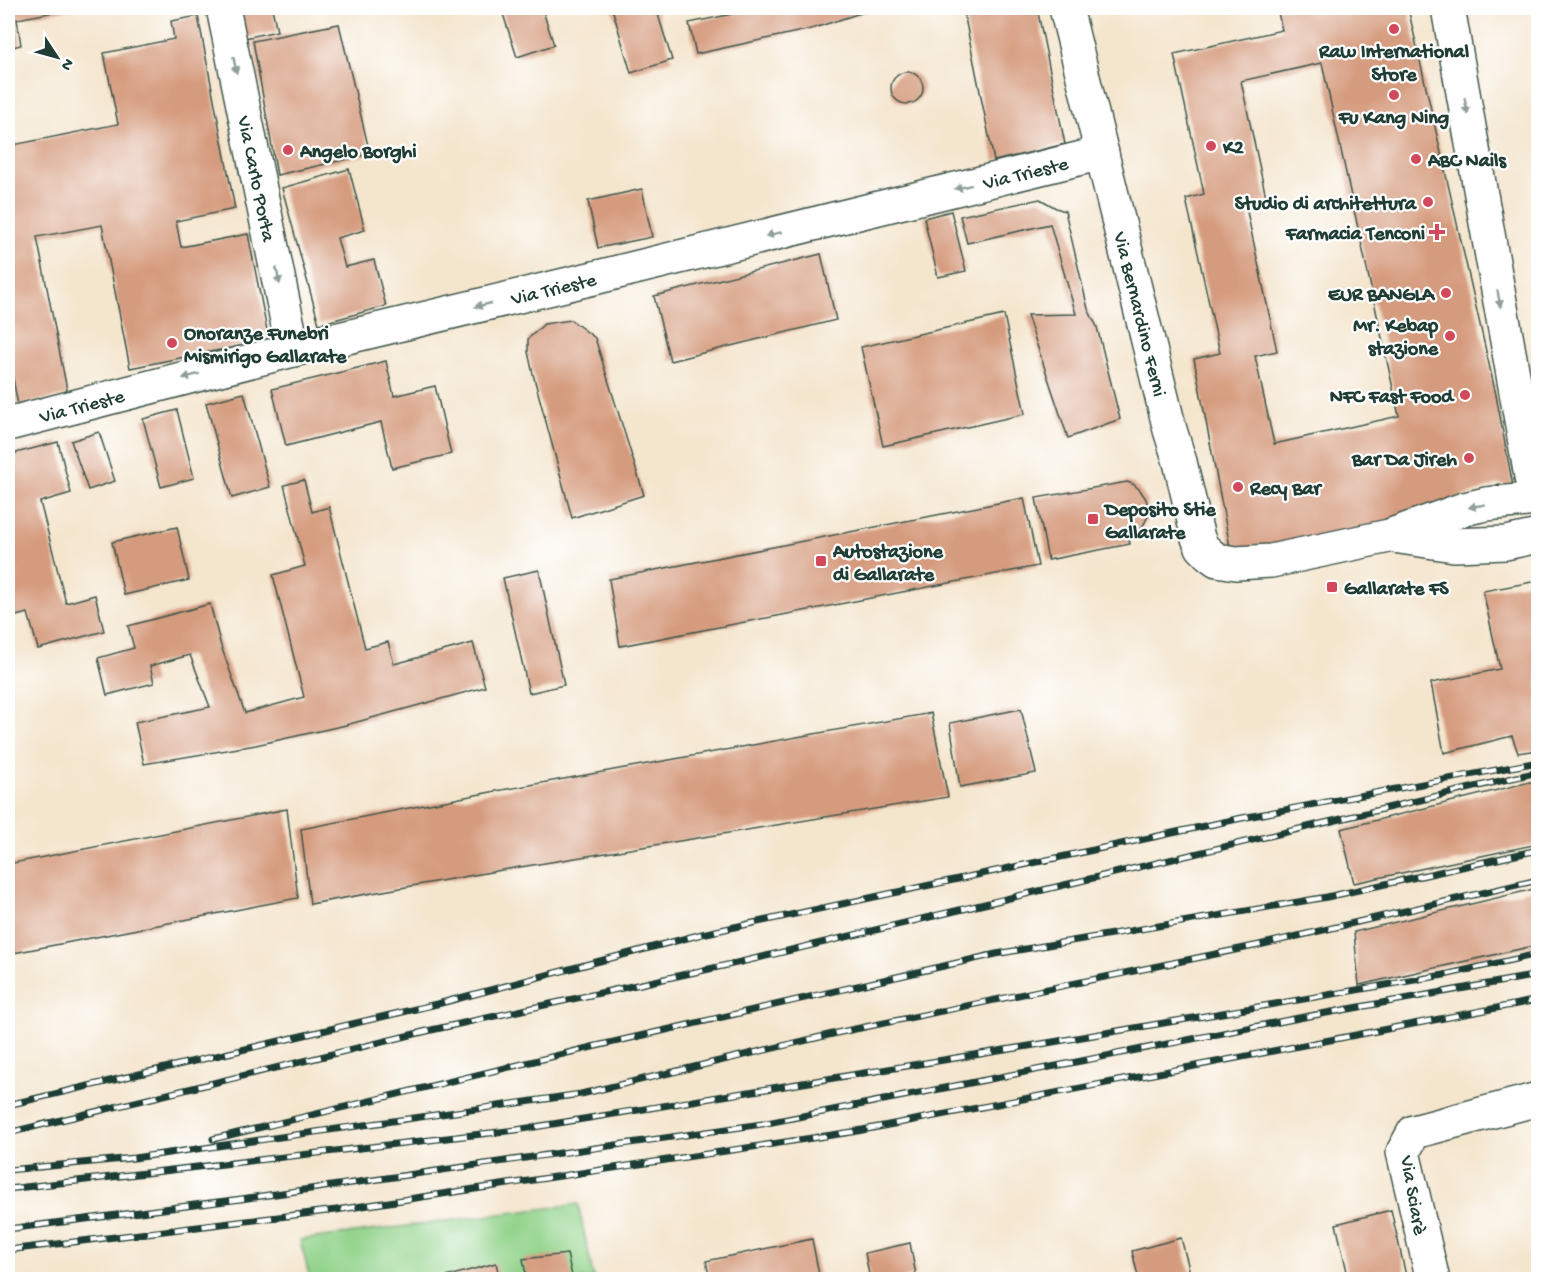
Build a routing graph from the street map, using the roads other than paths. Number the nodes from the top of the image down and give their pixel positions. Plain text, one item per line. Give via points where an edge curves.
1 (223, 8) edge
2 (1066, 8) edge
3 (1448, 8) edge
4 (1102, 153) junction
5 (293, 350) junction
6 (8, 424) edge
7 (1537, 499) edge
8 (1389, 536) junction
9 (1539, 536) edge
10 (1539, 1099) edge
11 (1433, 1280) edge

1 -> 5 street, Via Carlo Porta
2 - 4 street, Via Bernardino Ferni
3 -> 7 street
4 -> 5 street, Via Trieste
4 - 8 street, Via Bernardino Ferni via 1202,547 1217,560 1271,561
5 -> 6 street, Via Trieste
7 -> 8 street via 1464,509
8 - 9 street via 1454,545 1506,543
10 - 11 street, Via Sciarè via 1414,1132 1403,1152

